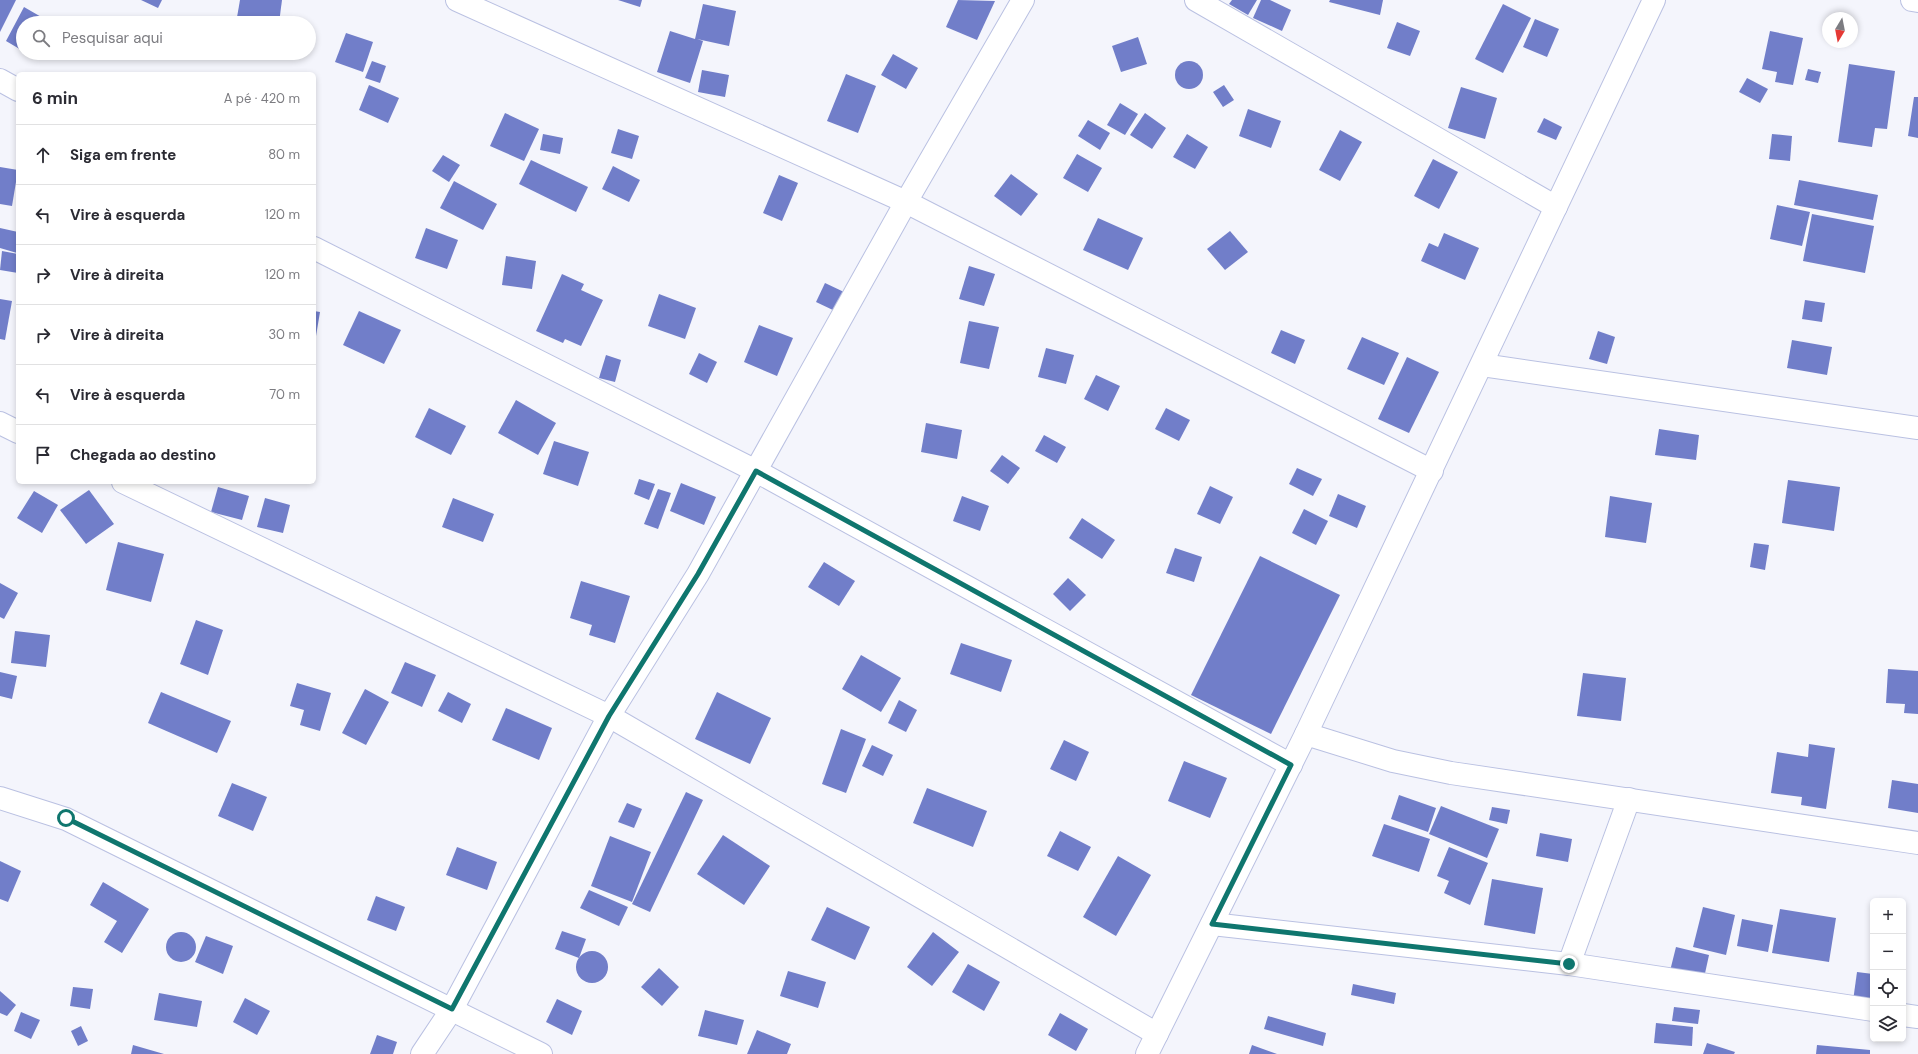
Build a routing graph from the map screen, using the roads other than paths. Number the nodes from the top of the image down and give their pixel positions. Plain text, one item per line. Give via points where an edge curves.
1 (457, 0) edge
2 (1023, 0) edge
3 (1196, 0) edge
4 (1654, 0) edge
5 (1912, 0) edge
6 (1918, 1) edge
7 (0, 80) edge
8 (16, 89) edge
9 (906, 202) junction
10 (1556, 207) junction
11 (316, 249) edge
12 (1482, 365) junction
13 (0, 423) edge
14 (1918, 428) edge
15 (16, 431) edge
16 (756, 471) junction
17 (1432, 471) junction
18 (127, 484) edge
19 (609, 716) junction
20 (1306, 734) junction
21 (1291, 765) junction
22 (0, 798) edge
23 (1629, 800) junction
24 (1918, 843) edge
25 (1212, 924) junction
26 (1569, 964) junction
27 (452, 1009) junction
28 (1870, 1010) edge
29 (1906, 1015) edge
30 (1918, 1017) edge
31 (1157, 1034) junction
32 (422, 1054) edge
33 (541, 1054) edge
34 (1147, 1054) edge

1 - 9 street
2 - 9 street
3 - 10 street
4 - 10 street
5 - 6 street
7 - 8 street
9 - 16 street
9 - 17 street
10 - 12 street
11 - 16 street
12 - 14 street
12 - 17 street
13 - 15 street
16 - 19 street via 698,574
16 - 21 street
17 - 20 street
18 - 19 street
19 - 27 street
19 - 31 street
20 - 21 street
20 - 23 street via 1393,761
21 - 25 street
22 - 27 street via 66,818
23 - 24 street
23 - 26 street
25 - 26 street
25 - 31 street
26 - 28 street
27 - 32 street
27 - 33 street
29 - 30 street
31 - 34 street

